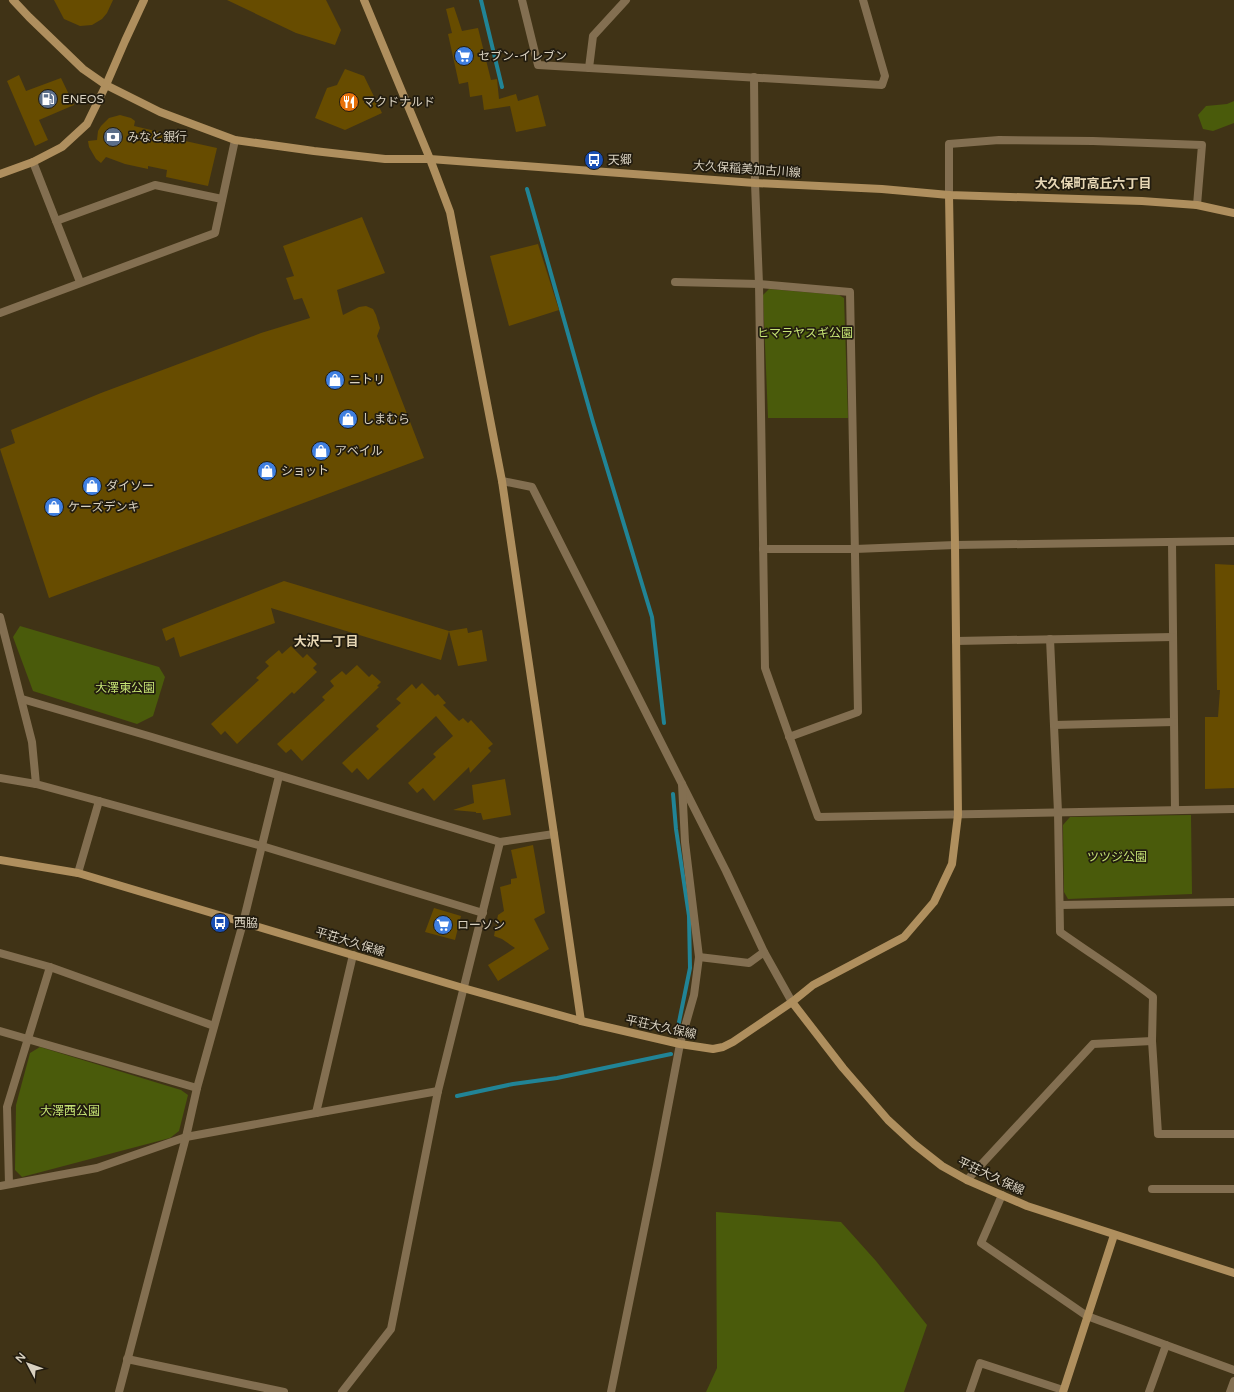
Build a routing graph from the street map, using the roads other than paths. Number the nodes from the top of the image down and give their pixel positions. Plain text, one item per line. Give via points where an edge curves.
1 (13, 0) edge
2 (144, 0) edge
3 (364, 0) edge
4 (522, 0) edge
5 (626, 0) edge
6 (863, 0) edge
7 (589, 68) junction
8 (754, 77) junction
9 (106, 85) junction
10 (235, 140) junction
11 (430, 159) junction
12 (33, 162) junction
13 (0, 174) edge
14 (755, 183) junction
15 (949, 195) junction
16 (222, 199) junction
17 (1197, 205) junction
18 (1234, 213) edge
19 (56, 221) junction
20 (80, 282) junction
21 (675, 282) dead end
22 (759, 284) junction
23 (0, 313) edge
24 (502, 481) junction
25 (1234, 541) edge
26 (1172, 542) junction
27 (955, 545) junction
28 (762, 549) junction
29 (854, 549) junction
30 (0, 617) edge
31 (1173, 637) junction
32 (1050, 639) junction
33 (956, 641) junction
34 (22, 699) junction
35 (1174, 722) junction
36 (1054, 725) junction
37 (789, 737) junction
38 (279, 776) junction
39 (0, 778) edge
40 (36, 784) junction
41 (682, 784) junction
42 (99, 801) junction
43 (1234, 809) edge
44 (1175, 810) junction
45 (1058, 812) junction
46 (958, 815) junction
47 (554, 834) junction
48 (500, 842) junction
49 (262, 846) junction
50 (0, 860) edge
51 (78, 873) junction
52 (1234, 902) edge
53 (1060, 905) junction
54 (482, 913) junction
55 (243, 923) junction
56 (764, 952) junction
57 (0, 953) edge
58 (353, 955) junction
59 (699, 957) junction
60 (50, 967) junction
61 (463, 988) junction
62 (792, 1002) junction
63 (581, 1022) junction
64 (214, 1026) junction
65 (0, 1031) edge
66 (28, 1039) junction
67 (1152, 1041) junction
68 (680, 1044) junction
69 (197, 1088) junction
70 (438, 1091) junction
71 (3, 1106) edge
72 (316, 1113) junction
73 (1234, 1134) edge
74 (186, 1137) junction
75 (967, 1180) junction
76 (9, 1184) junction
77 (0, 1186) edge
78 (1152, 1189) dead end
79 (1234, 1189) edge
80 (1002, 1195) junction
81 (1114, 1235) junction
82 (1234, 1273) edge
83 (1088, 1316) junction
84 (1166, 1345) junction
85 (127, 1359) junction
86 (1234, 1370) edge
87 (1234, 1381) edge
88 (1063, 1391) edge
89 (119, 1392) edge
90 (284, 1392) edge
91 (342, 1392) edge
92 (611, 1392) edge
93 (970, 1392) edge
94 (1149, 1392) edge
95 (1230, 1392) edge

1 - 9 street, 大久保稲美加古川線 via 83,69
2 - 9 street
3 - 11 street
4 - 7 street via 538,65
5 - 7 street via 593,36
6 - 8 street via 885,76 882,85
7 - 8 street
8 - 14 street
9 - 10 street, 大久保稲美加古川線 via 160,112
9 - 12 street via 86,124 62,148
10 - 11 street, 大久保稲美加古川線 via 385,158
10 - 16 street
11 - 14 street, 大久保稲美加古川線
11 - 24 street via 450,212
12 - 13 street
12 - 19 street
14 - 15 street, 大久保稲美加古川線
14 - 22 street
15 - 17 street, 大久保稲美加古川線
15 - 17 street via 949,144 999,140 1202,145
15 - 27 street
16 - 19 street via 154,185
16 - 20 street via 215,233
17 - 18 street, 大久保稲美加古川線
19 - 20 street
20 - 23 street
21 - 22 street
22 - 28 street
22 - 29 street via 850,292
24 - 41 street via 532,487
24 - 47 street
25 - 26 street
26 - 27 street
26 - 31 street
27 - 29 street
27 - 33 street
28 - 29 street
28 - 37 street via 764,668
29 - 37 street via 858,712
30 - 34 street
31 - 32 street
31 - 35 street
32 - 33 street
32 - 36 street
33 - 46 street
34 - 38 street
34 - 40 street via 32,742
35 - 36 street
35 - 44 street
36 - 45 street
37 - 46 street via 818,817
38 - 48 street
38 - 49 street
39 - 40 street
40 - 42 street
41 - 56 street
41 - 59 street via 685,842
42 - 49 street
42 - 51 street
43 - 44 street
44 - 45 street
45 - 46 street
45 - 53 street
46 - 62 street via 952,864 934,902 904,937 813,985
47 - 48 street
47 - 63 street
48 - 54 street
49 - 54 street
49 - 55 street
50 - 51 street, 平荘大久保線
51 - 55 street, 平荘大久保線
52 - 53 street
53 - 67 street via 1060,932 1153,997
54 - 61 street
55 - 58 street, 平荘大久保線
55 - 64 street
56 - 59 street via 749,963
56 - 62 street
57 - 60 street
58 - 61 street, 平荘大久保線
58 - 72 street
59 - 68 street via 694,995
60 - 64 street
60 - 66 street
61 - 63 street, 平荘大久保線
61 - 70 street
62 - 68 street, 平荘大久保線 via 723,1047 713,1049
62 - 75 street, 平荘大久保線 via 843,1068 888,1120 942,1166
63 - 68 street, 平荘大久保線
64 - 69 street
65 - 66 street
66 - 69 street
66 - 71 street
67 - 73 street via 1158,1134
67 - 75 street via 1092,1044
68 - 92 street
69 - 74 street
70 - 72 street
70 - 91 street via 390,1329
71 - 76 street
72 - 74 street
74 - 76 street via 97,1168
74 - 85 street
75 - 80 street, 平荘大久保線
76 - 77 street
78 - 79 street
80 - 81 street, 平荘大久保線
80 - 83 street via 981,1243
81 - 82 street, 平荘大久保線
81 - 83 street
83 - 84 street
83 - 88 street
84 - 86 street
84 - 94 street
85 - 89 street
85 - 90 street
87 - 95 street
88 - 93 street via 980,1363

